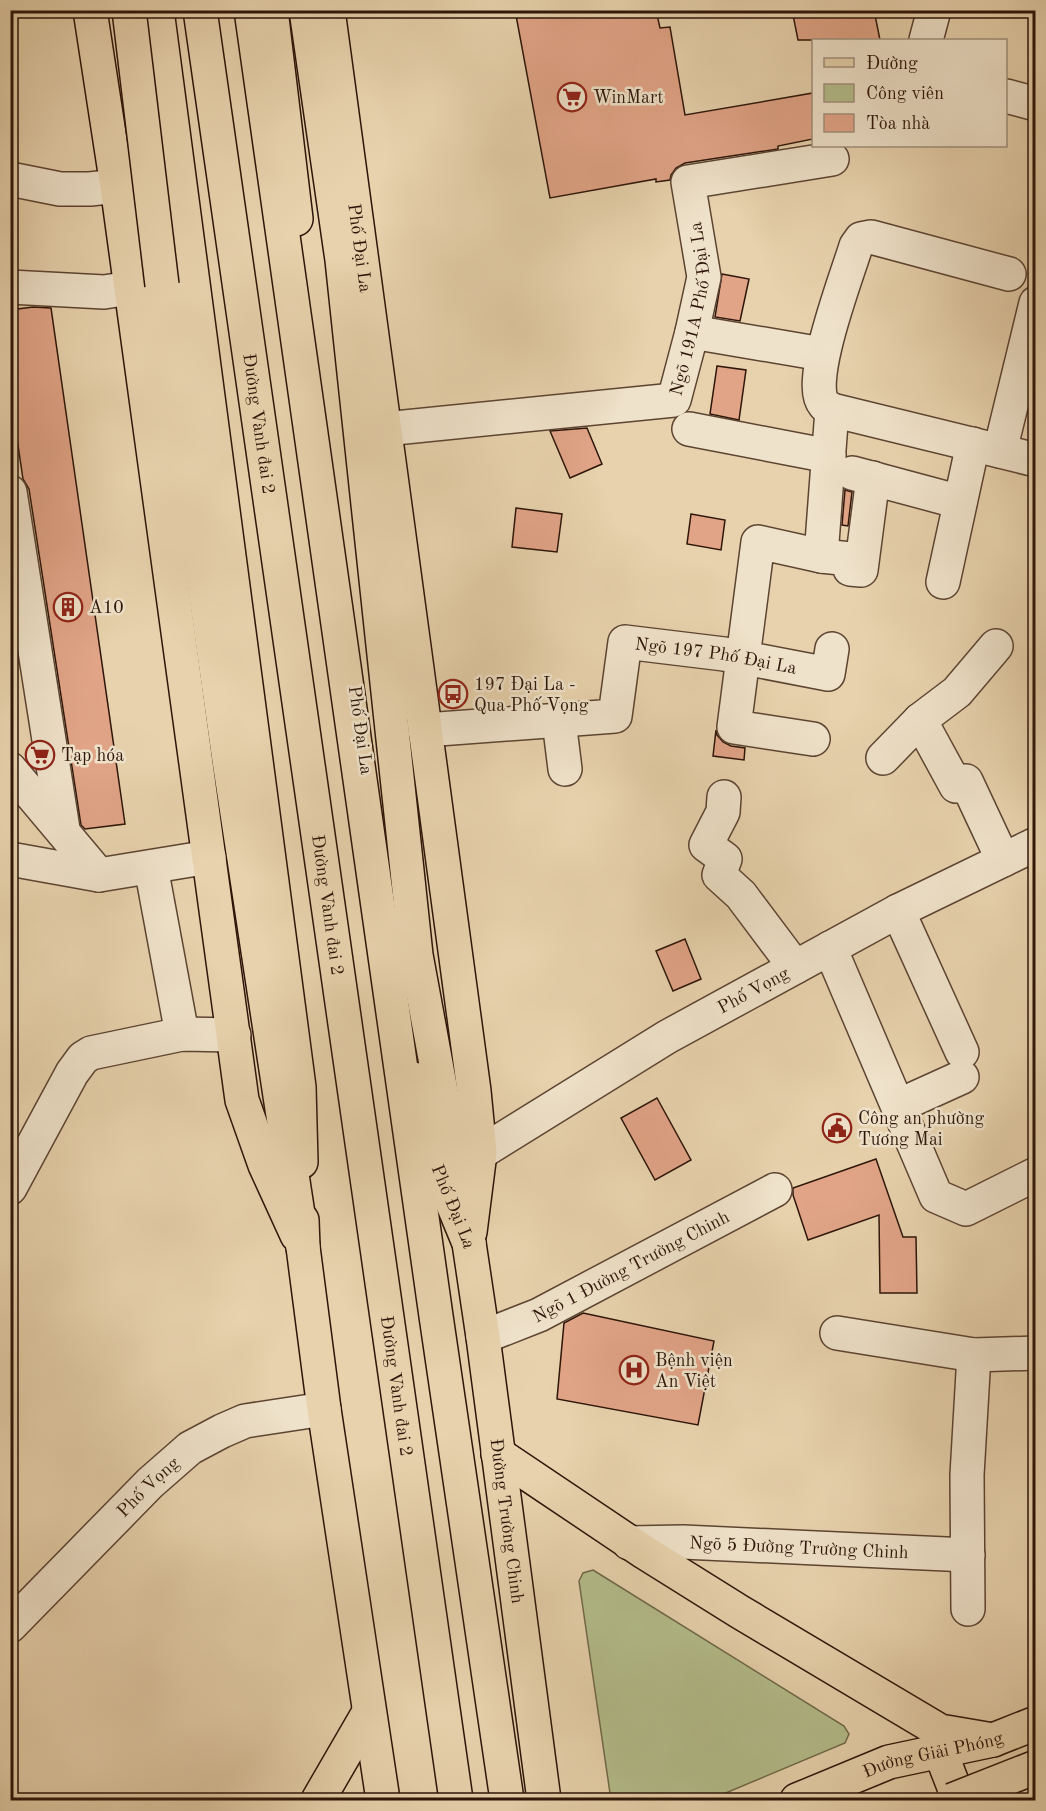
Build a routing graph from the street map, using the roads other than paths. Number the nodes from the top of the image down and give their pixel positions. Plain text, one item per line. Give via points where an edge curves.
1 (90, 10) edge
2 (129, 10) edge
3 (145, 10) edge
4 (157, 10) edge
5 (200, 10) edge
6 (251, 10) edge
7 (271, 10) edge
8 (306, 10) edge
9 (328, 10) edge
10 (934, 10) edge
11 (926, 39) edge
12 (96, 53) junction
13 (1007, 97) edge
14 (1035, 104) edge
15 (832, 159) dead end
16 (10, 179) edge
17 (117, 186) junction
18 (1009, 274) dead end
19 (10, 287) edge
20 (130, 288) junction
21 (1035, 303) edge
22 (692, 332) junction
23 (822, 354) junction
24 (832, 410) junction
25 (385, 429) junction
26 (689, 429) dead end
27 (987, 448) junction
28 (1035, 460) edge
29 (828, 462) junction
30 (873, 478) junction
31 (10, 492) edge
32 (960, 502) junction
33 (821, 556) junction
34 (943, 582) dead end
35 (996, 646) dead end
36 (832, 650) dead end
37 (734, 656) junction
38 (920, 720) junction
39 (559, 721) junction
40 (425, 730) junction
41 (813, 739) dead end
42 (883, 758) dead end
43 (10, 769) edge
44 (565, 769) dead end
45 (724, 797) dead end
46 (63, 829) junction
47 (1035, 844) edge
48 (209, 857) junction
49 (10, 859) edge
50 (1003, 860) junction
51 (151, 867) junction
52 (99, 875) junction
53 (898, 911) junction
54 (830, 948) junction
55 (795, 968) junction
56 (182, 1034) junction
57 (234, 1035) junction
58 (898, 1106) junction
59 (480, 1153) junction
60 (1035, 1174) edge
61 (10, 1188) edge
62 (775, 1190) dead end
63 (469, 1243) junction
64 (303, 1247) junction
65 (837, 1333) dead end
66 (483, 1337) junction
67 (1035, 1353) edge
68 (974, 1355) junction
69 (324, 1409) junction
70 (498, 1454) junction
71 (629, 1543) junction
72 (968, 1555) junction
73 (968, 1609) dead end
74 (10, 1626) edge
75 (369, 1712) junction
76 (1035, 1723) edge
77 (993, 1740) junction
78 (940, 1751) junction
79 (1035, 1767) edge
80 (318, 1800) edge
81 (383, 1800) edge
82 (456, 1800) edge
83 (507, 1800) edge
84 (544, 1800) edge
85 (797, 1800) edge
86 (952, 1800) edge
87 (959, 1800) edge

1 - 12 main road
2 - 64 main road, bridge via 162,285
3 - 12 main road
4 - 64 main road via 299,1087
5 - 82 main road, Đường Vành đai 2
6 - 83 main road
7 - 63 main road, Phố Đại La via 338,566 396,978 415,1086 437,1166
8 - 63 main road via 342,260 416,955
9 - 25 main road, Phố Đại La
10 - 11 street
12 - 17 main road
13 - 14 street
15 - 22 street, Ngõ 191A Phố Đại La via 688,182 704,277
16 - 17 street via 60,189
17 - 20 main road
18 - 23 street via 871,237 861,239
19 - 20 street via 104,292
20 - 48 main road
21 - 27 street
22 - 23 street
22 - 25 street, Ngõ 191A Phố Đại La via 674,400
23 - 24 street via 820,393 823,404
24 - 27 street
24 - 29 street
25 - 40 main road, Phố Đại La
26 - 29 street
27 - 28 street
27 - 32 street
29 - 30 street
29 - 33 street
30 - 32 street
30 - 33 street via 861,570 850,569 850,559
31 - 46 street
32 - 34 street
33 - 37 street via 749,540 752,586 732,583
35 - 38 street via 957,692
36 - 37 street, Ngõ 197 Phố Đại La via 828,674
37 - 39 street, Ngõ 197 Phố Đại La via 625,642 615,716
37 - 41 street via 734,727
38 - 42 street
38 - 50 street via 956,786 966,781
39 - 40 street, Ngõ 197 Phố Đại La
39 - 44 street
40 - 59 main road, Phố Đại La
43 - 46 street
45 - 55 street via 723,812 706,845 725,859 719,875 741,895
46 - 52 street
47 - 50 street, Phố Vọng
48 - 51 street
48 - 57 main road
49 - 52 street
50 - 53 street, Phố Vọng
51 - 52 street
51 - 56 street
53 - 54 street, Phố Vọng
53 - 58 street via 962,1064
54 - 55 street, Phố Vọng
54 - 58 street
55 - 59 street, Phố Vọng via 667,1037
56 - 57 street
56 - 61 street via 83,1058
57 - 64 main road via 242,1100 265,1165
58 - 60 street via 936,1196 966,1209
59 - 63 main road, Phố Đại La
62 - 66 street, Ngõ 1 Đường Trường Chinh via 538,1316
63 - 66 main road, Đường Trường Chinh
64 - 69 main road
65 - 68 street
66 - 70 main road, Đường Trường Chinh
67 - 68 street
68 - 72 street via 967,1475
69 - 74 street, Phố Vọng via 245,1421 190,1449 150,1483
69 - 75 main road
70 - 71 main road
70 - 84 main road, Đường Trường Chinh
71 - 72 street, Ngõ 5 Đường Trường Chinh
71 - 77 main road via 940,1731
72 - 73 street
75 - 80 main road
75 - 81 main road
76 - 77 main road, Đường Giải Phóng
77 - 78 main road, Đường Giải Phóng
78 - 85 main road, Đường Giải Phóng via 889,1762
78 - 87 main road
79 - 86 main road, bridge

